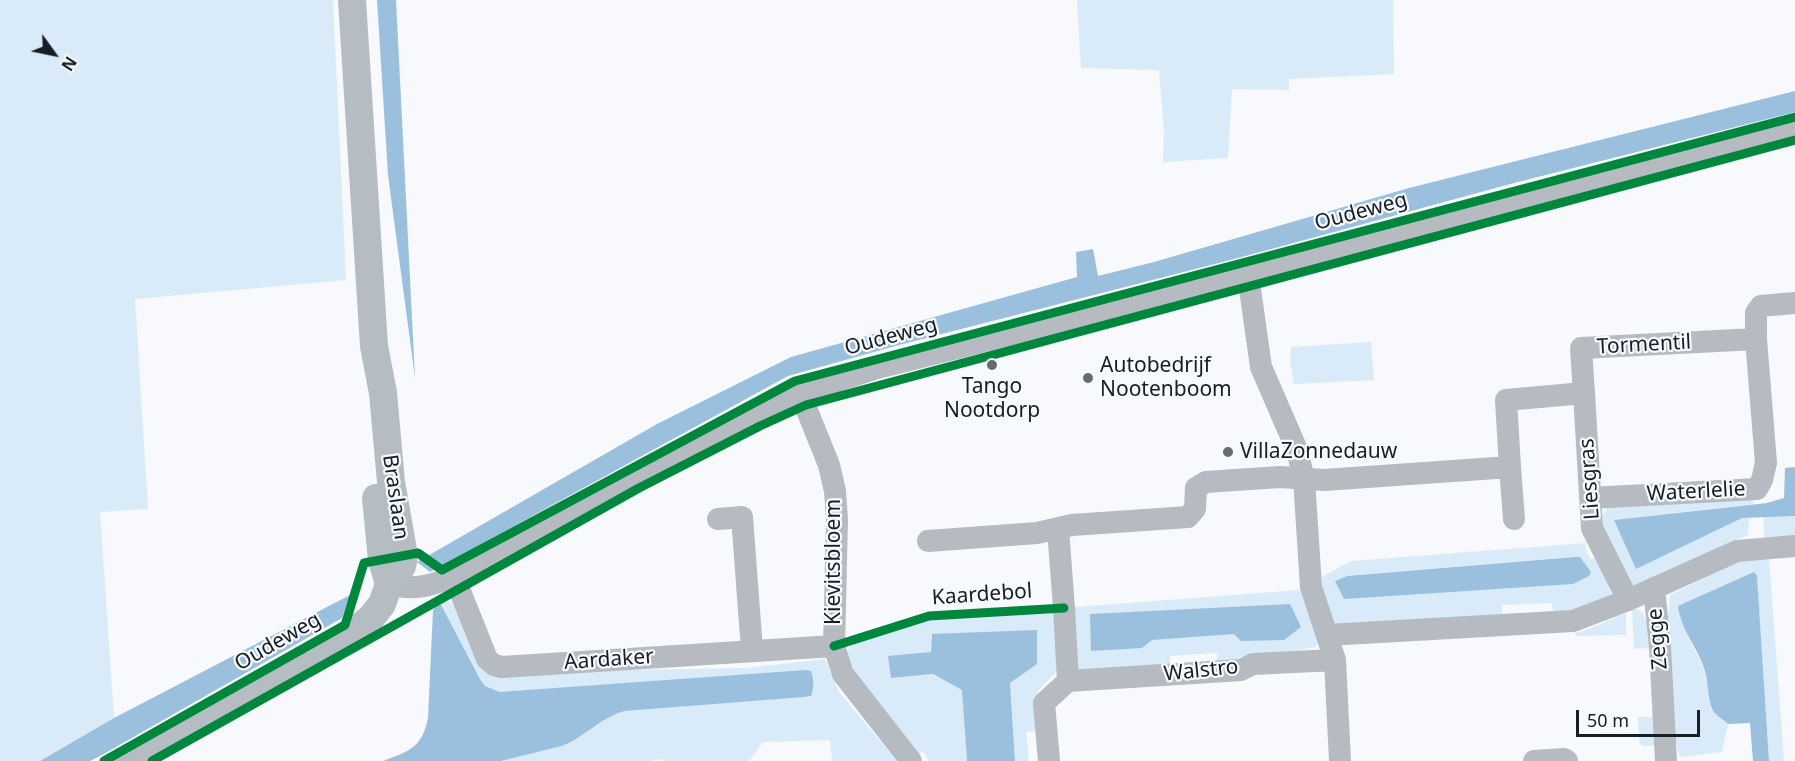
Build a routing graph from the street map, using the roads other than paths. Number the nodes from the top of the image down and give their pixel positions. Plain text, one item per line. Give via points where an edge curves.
1 (352, 0) edge
2 (1795, 128) edge
3 (1248, 274) junction
4 (1795, 303) edge
5 (1756, 339) junction
6 (800, 393) junction
7 (1584, 393) junction
8 (1510, 467) junction
9 (1304, 479) junction
10 (1590, 498) junction
11 (718, 519) dead end
12 (1514, 519) dead end
13 (1058, 530) junction
14 (928, 541) dead end
15 (1795, 546) edge
16 (454, 576) junction
17 (389, 584) junction
18 (1654, 588) junction
19 (1628, 600) junction
20 (1327, 635) junction
21 (834, 646) junction
22 (752, 650) junction
23 (1335, 660) junction
24 (1068, 681) junction
25 (126, 761) edge
26 (911, 761) edge
27 (1049, 761) edge
28 (1340, 761) edge
29 (1534, 761) edge
30 (1567, 761) edge
31 (1666, 761) edge

1 - 17 main road, Braslaan via 374,346 404,556
2 - 3 street, Oudeweg
3 - 6 street, Oudeweg via 877,368
3 - 9 street via 1260,367 1297,450
4 - 5 street via 1761,306 1756,313
5 - 7 street, Tormentil via 1581,348
5 - 10 street, Waterlelie via 1766,463 1756,489
6 - 16 street, Oudeweg
6 - 21 street, Kievitsbloem via 830,465 835,491
7 - 8 street via 1506,400
7 - 10 street, Liesgras
8 - 9 street
8 - 12 street
9 - 13 street via 1206,482 1196,488 1194,508 1188,517 1072,525
9 - 20 street via 1311,587
10 - 19 street, Liesgras via 1592,528
11 - 22 street via 742,517
13 - 14 street
13 - 24 street
15 - 18 street via 1737,551
16 - 17 street, Oudeweg via 432,585 402,588
16 - 22 street, Aardaker via 487,659 502,667
17 - 25 main road, Oudeweg via 382,604 353,632
18 - 19 street
18 - 31 street, Zegge
19 - 20 street via 1573,621
20 - 23 street
21 - 22 street, Aardaker
21 - 26 street, Kievitsbloem via 843,674
23 - 24 street, Walstro
23 - 28 street
24 - 27 street via 1044,703
29 - 30 street

